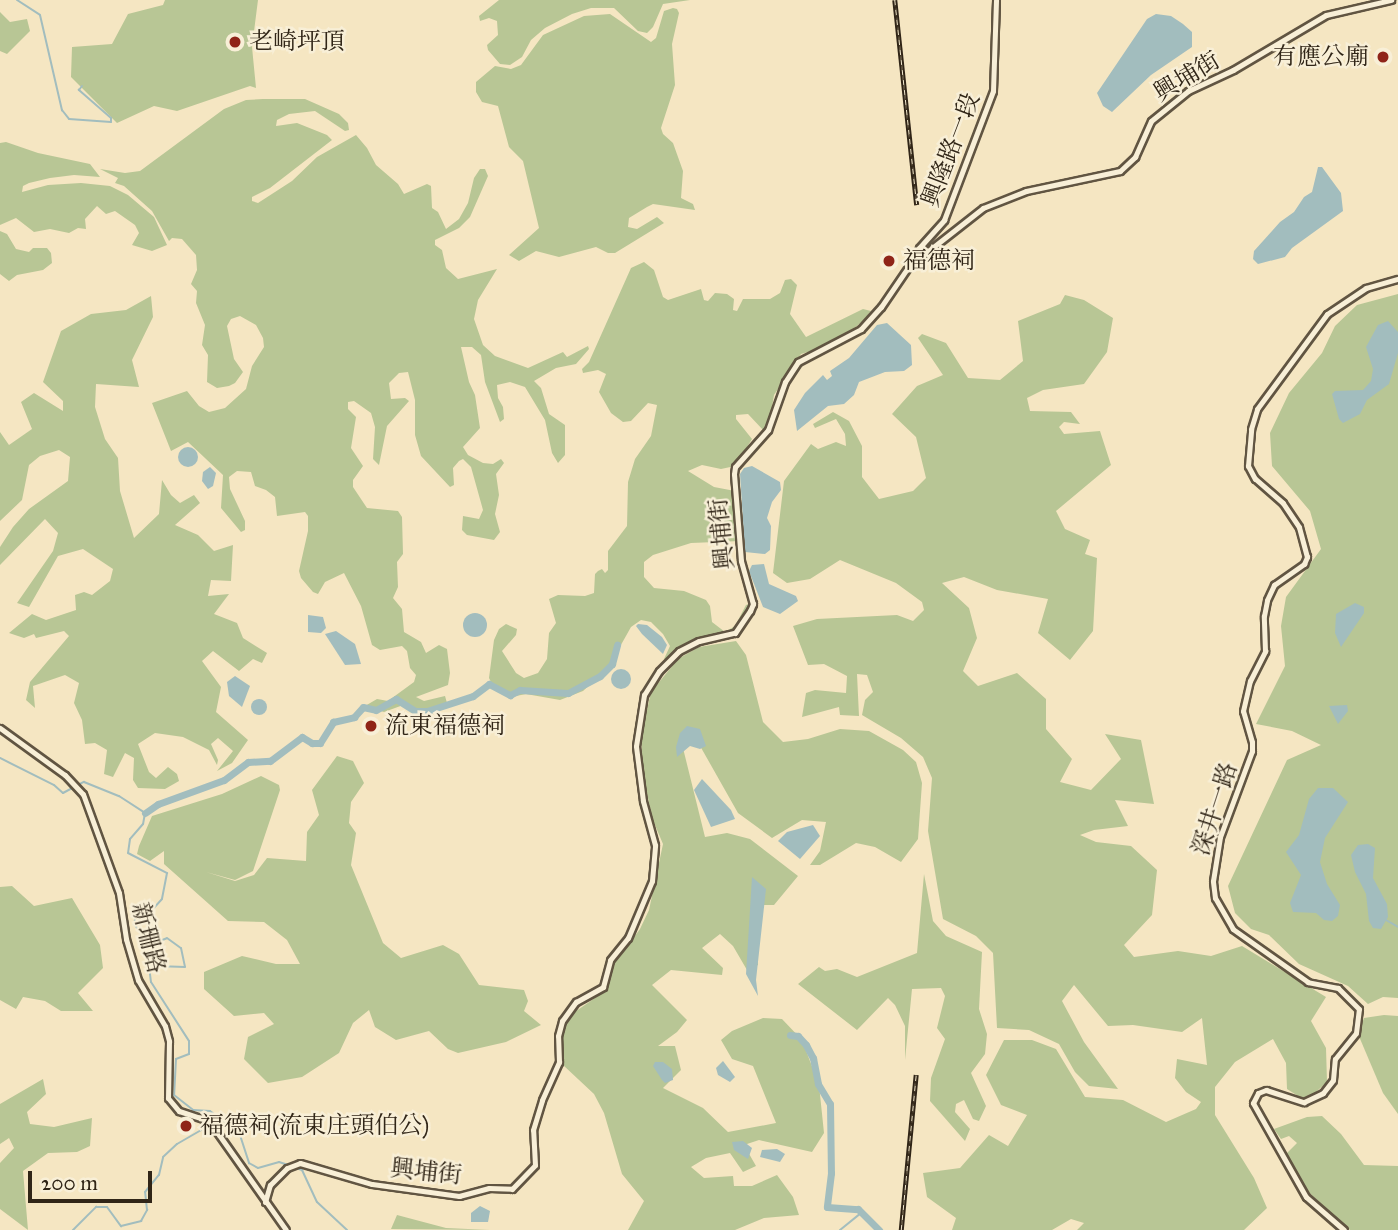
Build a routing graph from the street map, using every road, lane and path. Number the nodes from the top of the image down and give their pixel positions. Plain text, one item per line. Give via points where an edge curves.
1 (996, 0) edge
2 (1391, 0) edge
3 (922, 244) junction
4 (929, 250) junction
5 (914, 261) junction
6 (1398, 279) edge
7 (0, 727) edge
8 (265, 1202) junction
9 (286, 1230) edge
10 (1344, 1230) edge

1 - 3 street, 興隆路一段 via 993,91 944,220
2 - 4 street, 興埔街 via 1326,15 1233,70 1195,86 1150,121 1135,157 1120,171 996,202
3 - 4 street
3 - 5 street, 興隆路一段
4 - 5 street, 興埔街
5 - 8 street, 興埔街 via 861,329 798,362 768,430 735,467 741,561 753,604 735,633 679,651 659,671 645,695 636,746 640,788 654,836 652,881 635,925 610,960 603,987 576,1002 562,1021 559,1062 533,1130 532,1171 512,1189 489,1188 459,1196 372,1184 307,1163 290,1166 270,1185
6 - 10 street, 深井一路 via 1366,288 1327,314 1257,409 1248,466 1255,479 1289,511 1307,557 1274,585 1267,600 1265,651 1242,711 1252,751 1220,838 1213,881 1215,898 1233,929 1308,982 1338,988 1359,1009 1356,1033 1335,1059 1333,1080 1324,1093 1304,1102 1266,1090 1258,1093 1253,1103 1306,1197
7 - 8 street, 新珊路 via 77,786 92,814 119,893 138,980 165,1026 168,1098 180,1111 212,1125
8 - 9 street

